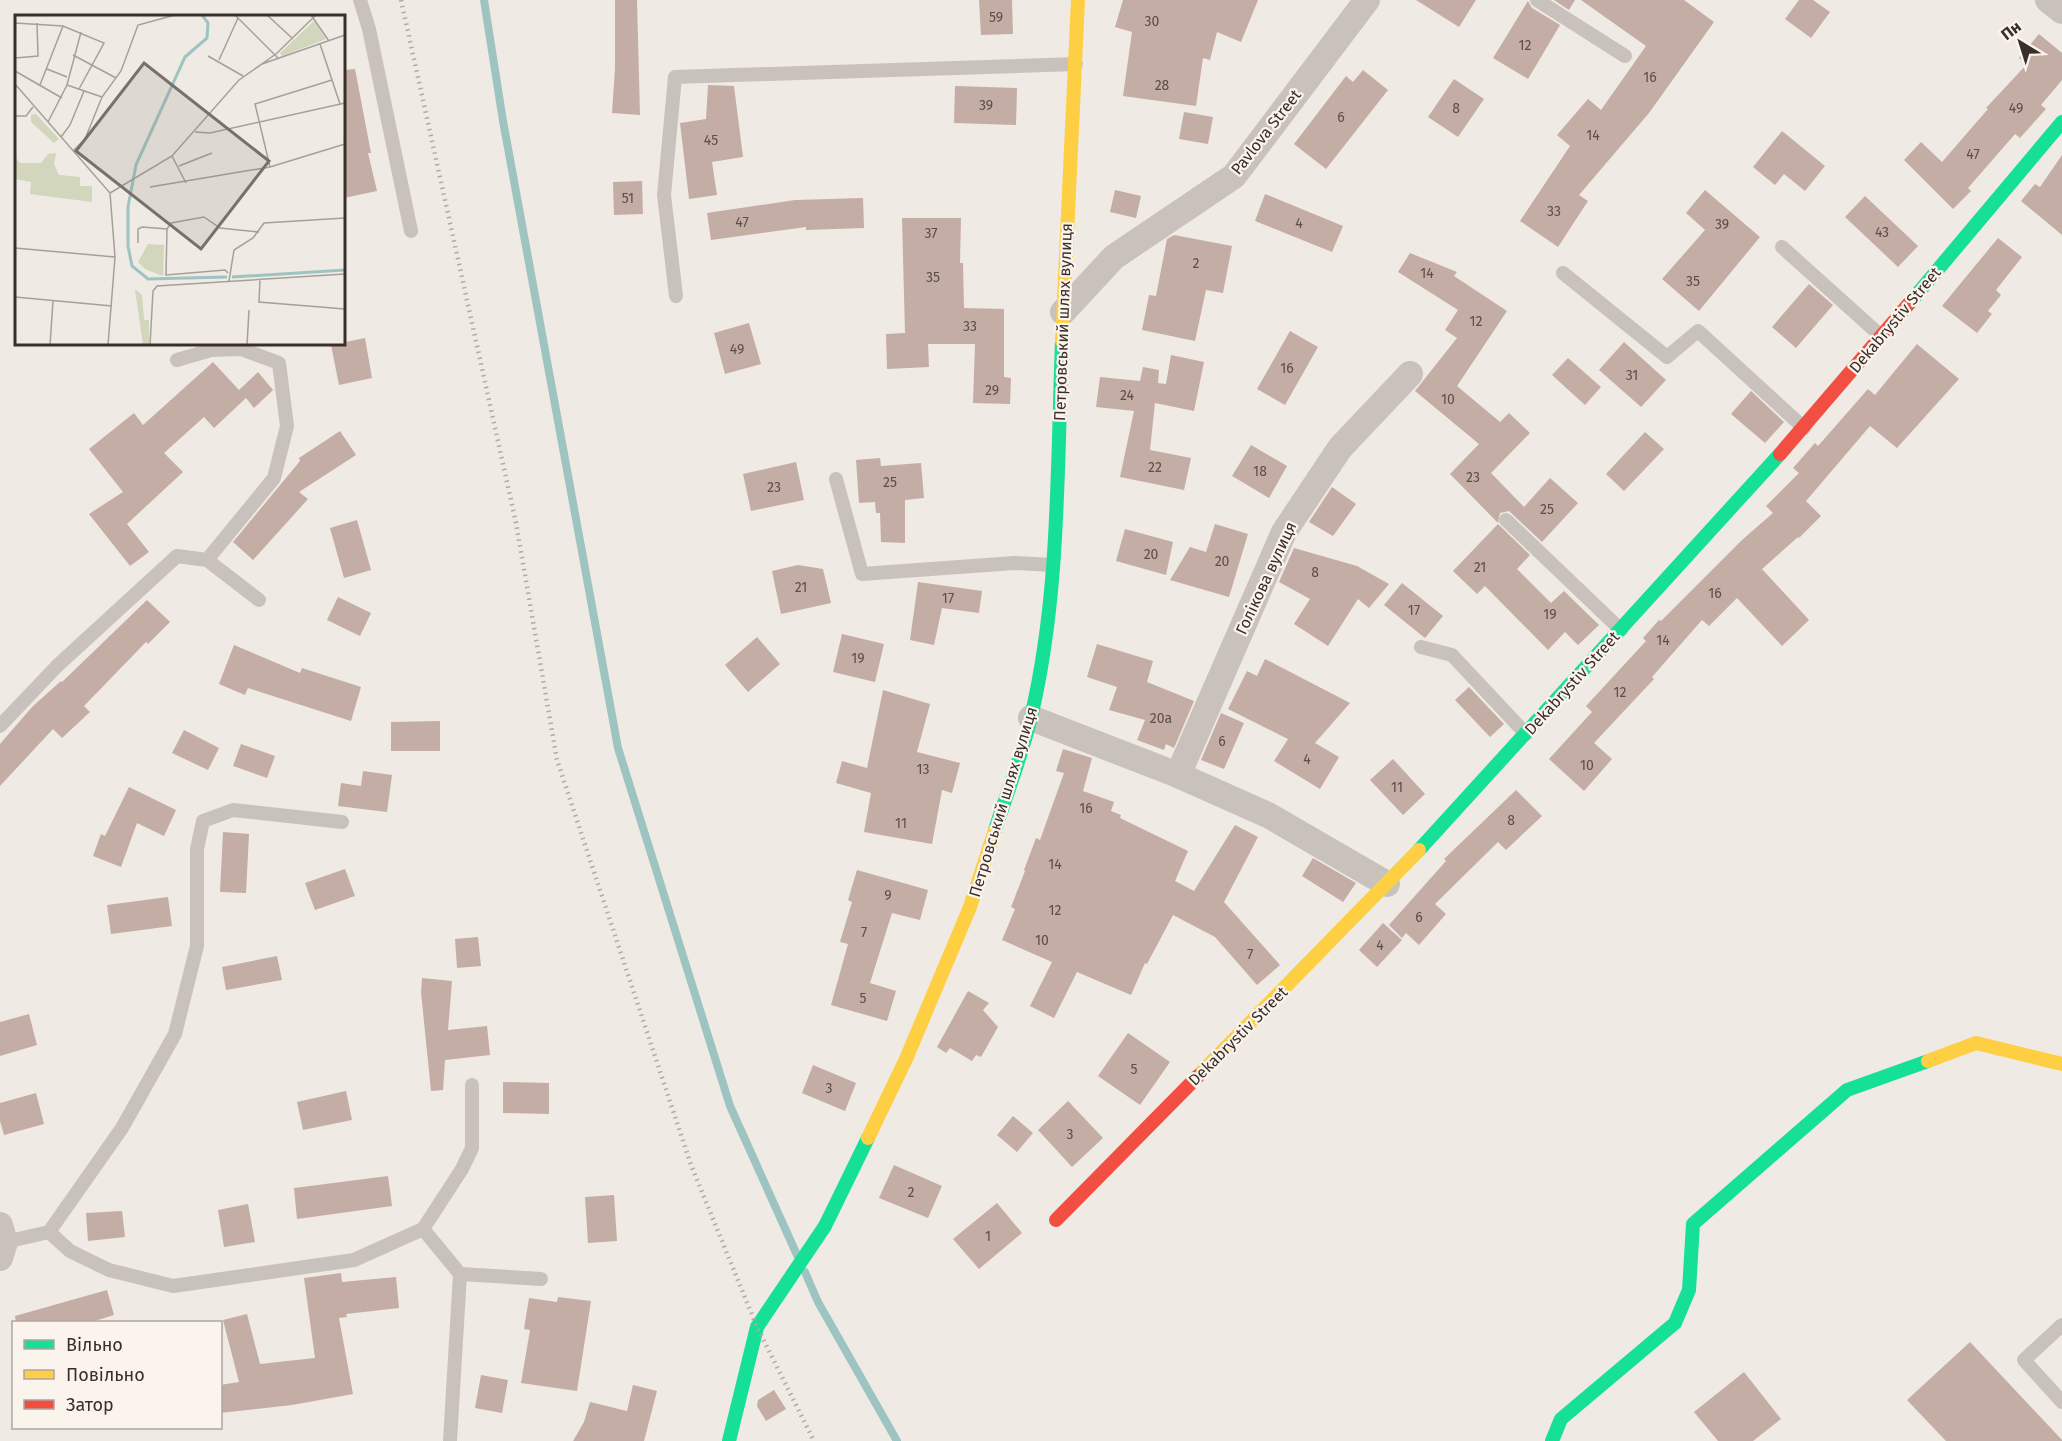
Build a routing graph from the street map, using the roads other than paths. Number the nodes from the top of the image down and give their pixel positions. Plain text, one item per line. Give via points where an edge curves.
1 (360, 0) edge
2 (1078, 0) edge
3 (1366, 0) edge
4 (1537, 0) edge
5 (2048, 0) edge
6 (2062, 11) edge
7 (1625, 56) dead end
8 (1076, 64) junction
9 (2062, 122) edge
10 (411, 231) dead end
11 (1782, 247) dead end
12 (1563, 273) dead end
13 (676, 296) dead end
14 (1063, 312) junction
15 (1881, 337) junction
16 (177, 360) dead end
17 (1410, 374) dead end
18 (1804, 428) junction
19 (836, 479) dead end
20 (1506, 520) dead end
21 (207, 560) junction
22 (1053, 566) junction
23 (259, 600) dead end
24 (1621, 630) junction
25 (1421, 647) dead end
26 (1031, 718) junction
27 (0, 726) edge
28 (1526, 734) junction
29 (1178, 775) junction
30 (342, 822) dead end
31 (1387, 884) junction
32 (2062, 1064) edge
33 (472, 1085) dead end
34 (1056, 1220) dead end
35 (423, 1230) junction
36 (49, 1232) junction
37 (2, 1242) edge
38 (460, 1274) junction
39 (541, 1279) dead end
40 (2062, 1325) edge
41 (2062, 1401) edge
42 (450, 1441) edge
43 (729, 1441) edge
44 (1552, 1441) edge

1 - 10 lane
2 - 8 street, Петровський шлях вулиця
3 - 14 street, Pavlova Street via 1234,176 1114,257
4 - 7 lane
5 - 6 street
8 - 13 lane via 675,77 663,195
8 - 14 street, Петровський шлях вулиця
9 - 15 street, Dekabrystiv Street
11 - 15 lane
12 - 18 lane via 1666,357 1698,331
14 - 22 street, Петровський шлях вулиця
15 - 18 street, Dekabrystiv Street
16 - 21 lane via 211,350 241,349 279,363 287,426 274,478
17 - 29 street, Голікова вулиця via 1340,448 1284,532
18 - 24 street, Dekabrystiv Street
19 - 22 lane via 862,574 1014,563
20 - 24 lane
21 - 23 lane
21 - 27 lane via 177,556 57,666
22 - 26 street, Петровський шлях вулиця
24 - 28 street, Dekabrystiv Street
25 - 28 lane via 1452,655
26 - 29 street
26 - 43 street, Петровський шлях вулиця via 970,908 906,1059 825,1226 758,1327
28 - 31 street, Dekabrystiv Street
29 - 31 street via 1268,815
30 - 36 lane via 233,810 203,821 197,849 197,946 175,1034 122,1128
31 - 34 street, Dekabrystiv Street
32 - 44 street via 1976,1043 1847,1090 1693,1224 1689,1290 1675,1323 1561,1419
33 - 35 lane via 472,1148
35 - 36 lane via 354,1260 173,1286 110,1270 70,1251
35 - 38 lane
36 - 37 lane
38 - 39 lane
38 - 42 lane
40 - 41 lane via 2024,1360

